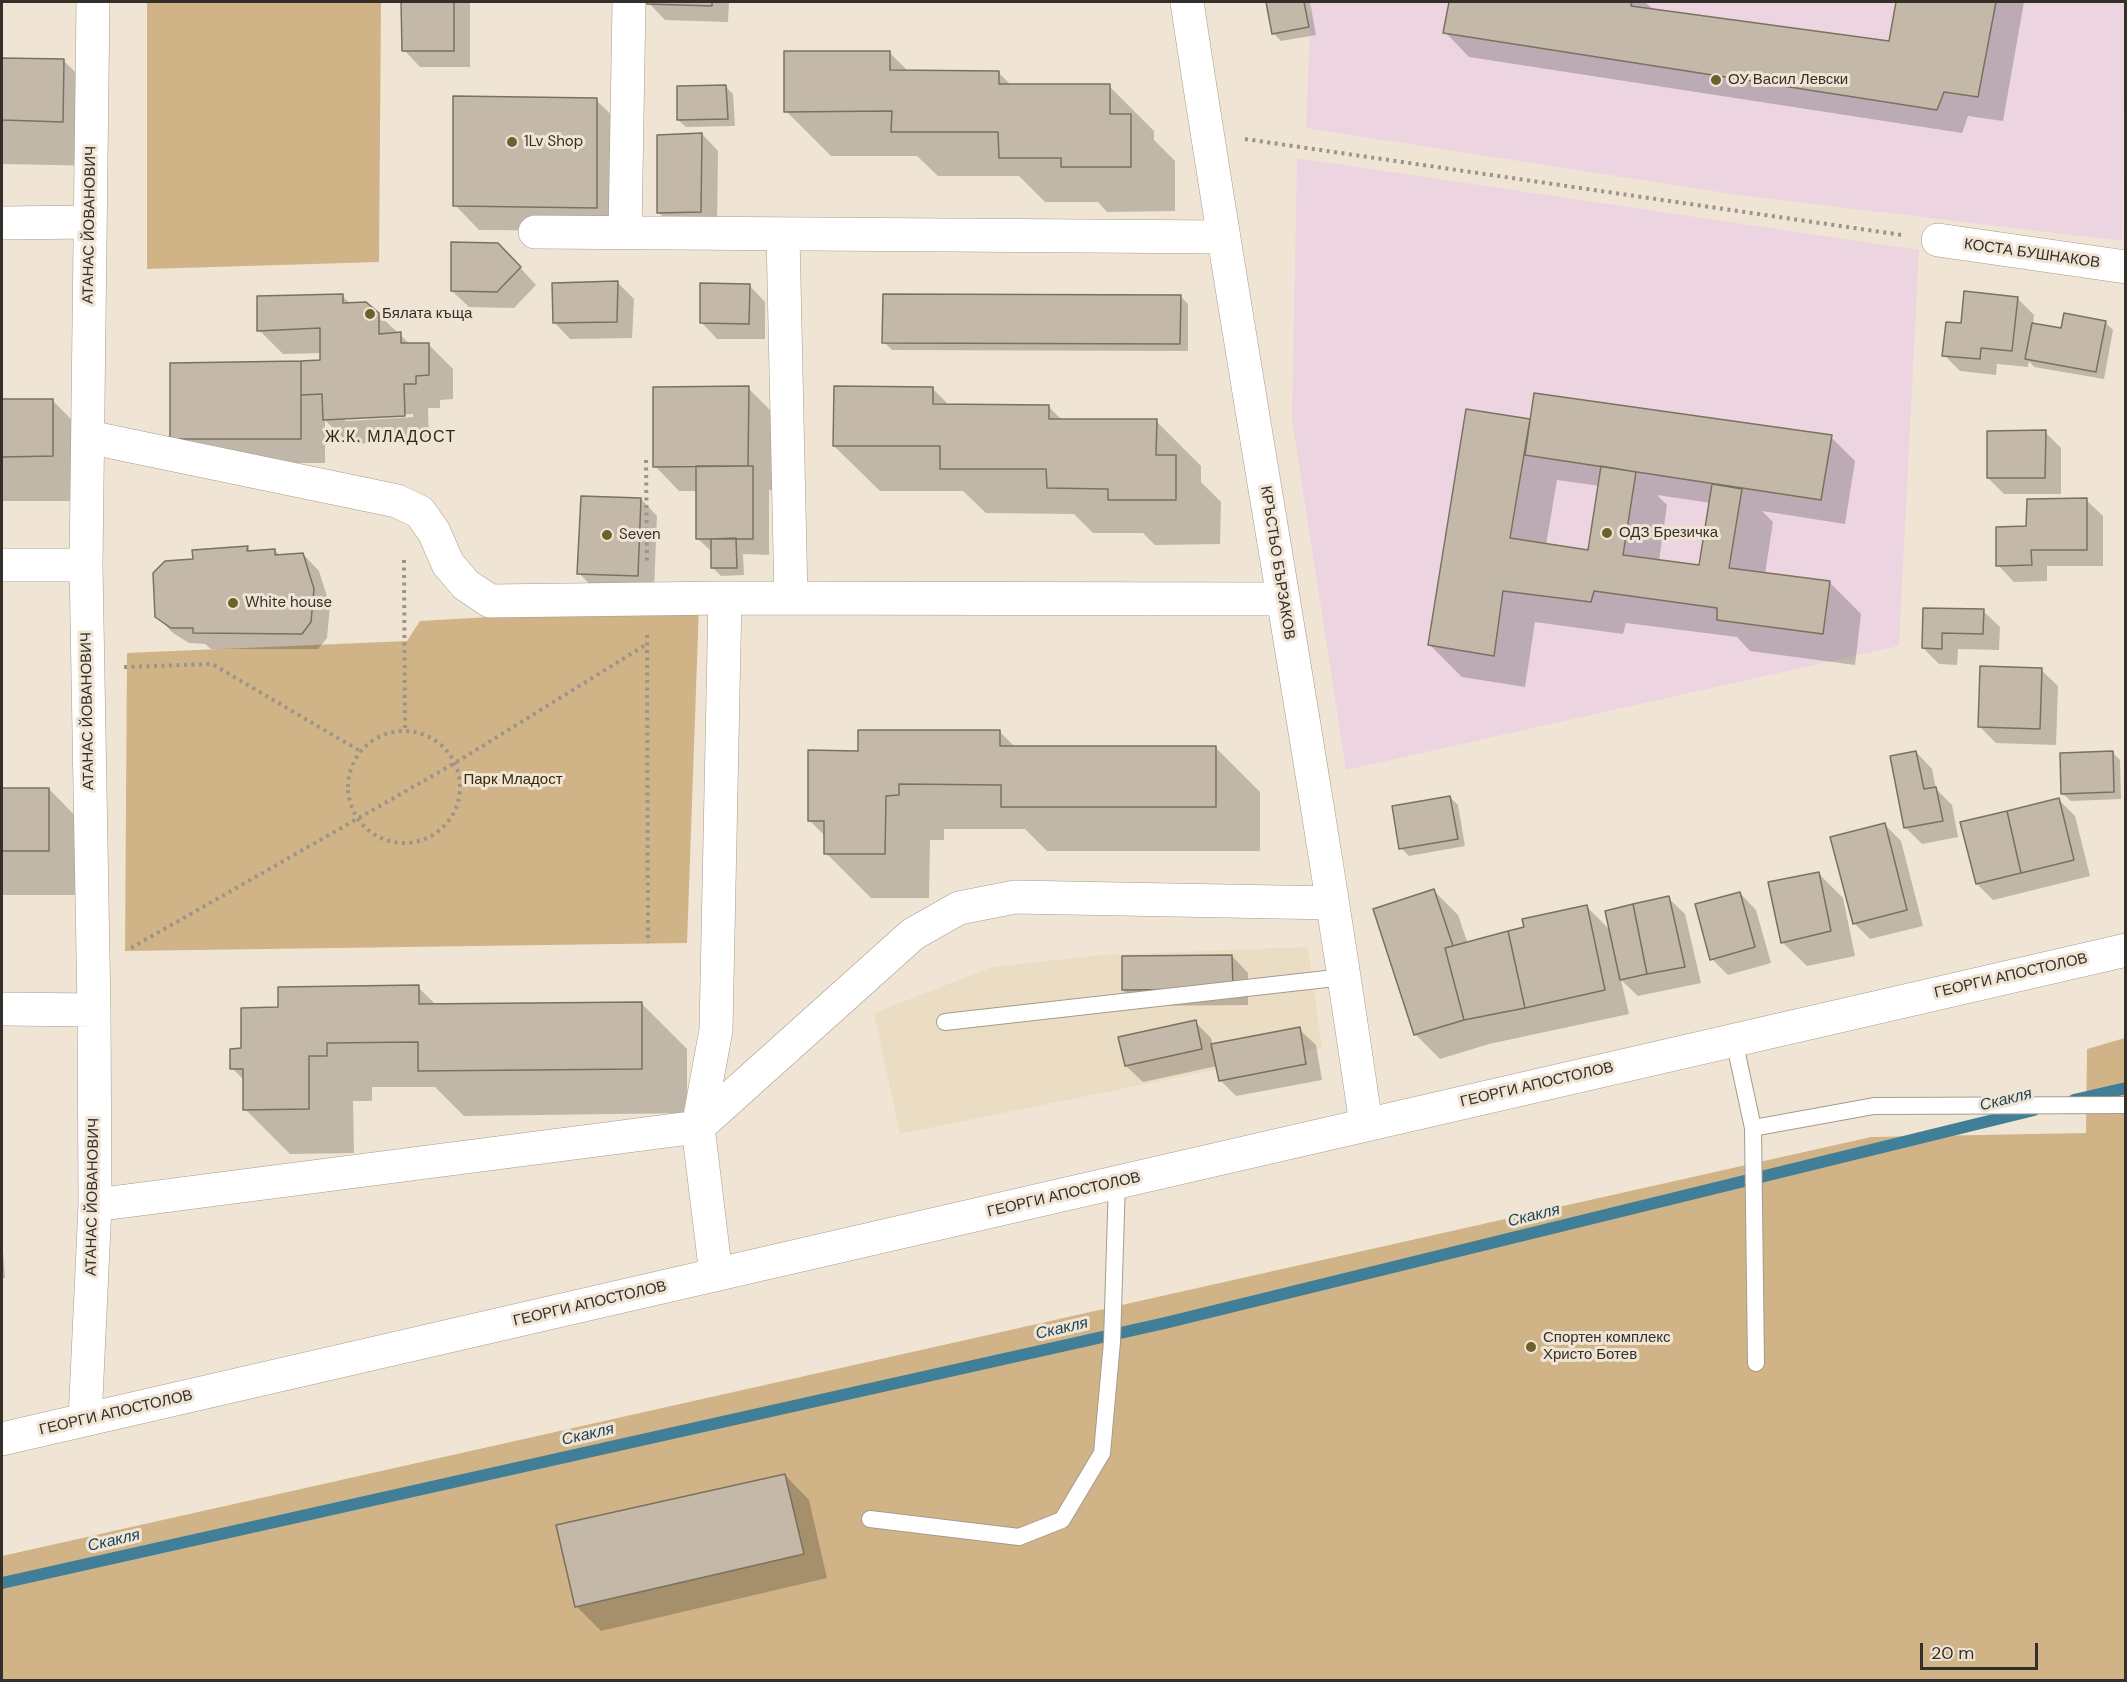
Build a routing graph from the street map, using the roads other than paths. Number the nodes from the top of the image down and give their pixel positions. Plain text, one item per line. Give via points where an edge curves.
1 (93, 2) edge
2 (629, 2) edge
3 (1187, 2) edge
4 (90, 222) junction
5 (2, 223) edge
6 (535, 232) dead end
7 (625, 233) junction
8 (783, 236) junction
9 (1223, 237) junction
10 (1938, 240) road end
11 (2126, 267) edge
12 (88, 437) junction
13 (2, 565) edge
14 (86, 565) junction
15 (725, 598) junction
16 (791, 598) junction
17 (1283, 599) junction
18 (1332, 903) junction
19 (2126, 950) edge
20 (1344, 977) junction
21 (2, 1009) edge
22 (94, 1010) junction
23 (945, 1022) dead end
24 (1734, 1040) junction
25 (2126, 1105) edge
26 (1366, 1125) junction
27 (698, 1127) junction
28 (1753, 1128) junction
29 (1117, 1182) junction
30 (95, 1205) junction
31 (716, 1275) junction
32 (1756, 1364) dead end
33 (85, 1420) junction
34 (2, 1422) edge
35 (2, 1439) edge
36 (870, 1519) dead end

1 - 4 street, АТАНАС ЙОВАНОВИЧ
2 - 7 street
3 - 9 street, КРЪСТЬО БЪРЗАКОВ
4 - 5 street
4 - 12 street, АТАНАС ЙОВАНОВИЧ
6 - 7 street
7 - 8 street
8 - 9 street
8 - 16 street
9 - 17 street, КРЪСТЬО БЪРЗАКОВ
10 - 11 street, КОСТА БУШНАКОВ
12 - 14 street, АТАНАС ЙОВАНОВИЧ
12 - 15 street via 397,501 420,512 448,564 466,585 490,601
13 - 14 street
14 - 22 street, АТАНАС ЙОВАНОВИЧ
15 - 16 street
15 - 27 street via 716,1030
16 - 17 street
17 - 18 street, КРЪСТЬО БЪРЗАКОВ
18 - 20 street, КРЪСТЬО БЪРЗАКОВ
18 - 27 street via 1015,897 959,908 913,934
19 - 24 street, ГЕОРГИ АПОСТОЛОВ
20 - 23 lane
20 - 26 street, КРЪСТЬО БЪРЗАКОВ
21 - 22 street
22 - 30 street, АТАНАС ЙОВАНОВИЧ
24 - 26 street, ГЕОРГИ АПОСТОЛОВ
24 - 28 lane
25 - 28 lane via 1874,1106
26 - 29 street, ГЕОРГИ АПОСТОЛОВ
27 - 30 street
27 - 31 street
28 - 32 lane
29 - 31 street, ГЕОРГИ АПОСТОЛОВ
29 - 36 lane via 1112,1342 1102,1453 1062,1520 1019,1537
30 - 33 street, АТАНАС ЙОВАНОВИЧ
31 - 33 street, ГЕОРГИ АПОСТОЛОВ
33 - 34 street
33 - 35 street, ГЕОРГИ АПОСТОЛОВ

